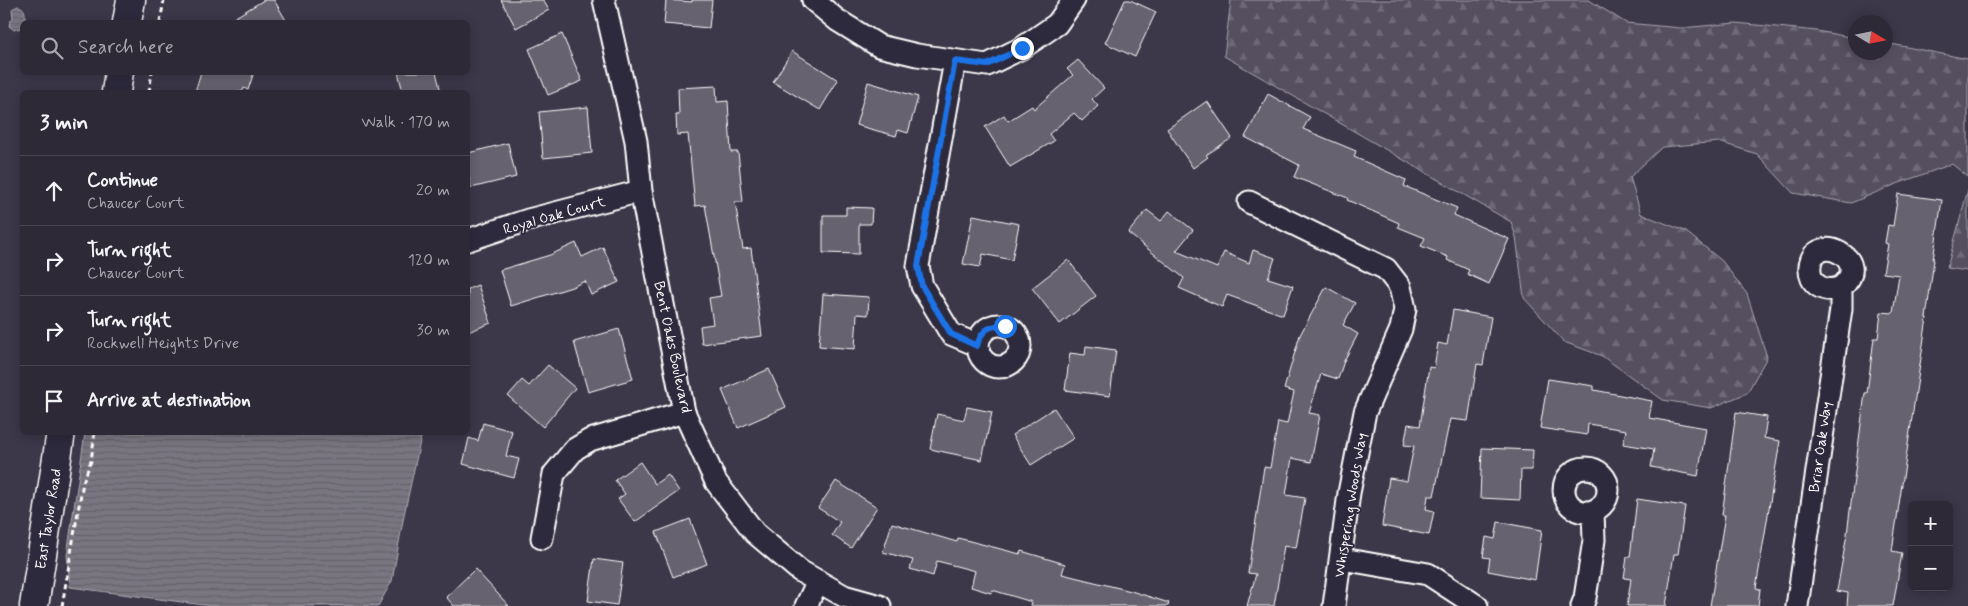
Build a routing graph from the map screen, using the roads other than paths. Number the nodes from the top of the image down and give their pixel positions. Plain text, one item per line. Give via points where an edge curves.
1 (131, 0) edge
2 (604, 0) edge
3 (813, 0) edge
4 (1074, 0) edge
5 (127, 20) edge
6 (955, 61) junction
7 (119, 75) edge
8 (116, 90) edge
9 (641, 191) junction
10 (1249, 202) dead end
11 (470, 239) edge
12 (1841, 287) dead end
13 (977, 346) dead end
14 (684, 412) junction
15 (62, 435) edge
16 (1592, 511) dead end
17 (542, 538) dead end
18 (1342, 559) junction
19 (818, 581) junction
20 (842, 601) edge
21 (34, 606) edge
22 (806, 606) edge
23 (880, 606) edge
24 (1334, 606) edge
25 (1477, 606) edge
26 (1582, 606) edge
27 (1797, 606) edge

1 - 5 main road
2 - 9 street, Bent Oaks Boulevard via 636,141
3 - 6 street via 837,20 879,46
4 - 6 street via 1057,24 1022,48 987,65
6 - 13 street via 918,266 922,286 951,334
7 - 8 main road
9 - 11 street, Royal Oak Court via 528,220
9 - 14 street, Bent Oaks Boulevard
10 - 18 street, Whispering Woods Way via 1386,269 1400,286 1405,309 1401,329 1365,412 1349,492
12 - 27 street, Briar Oak Way via 1841,309
14 - 17 street via 590,440 575,448 554,474
14 - 19 street, Bent Oaks Boulevard via 716,482 756,533 800,571
15 - 21 main road, East Taylor Road
16 - 26 street via 1594,540
18 - 24 street, Whispering Woods Way
18 - 25 street via 1428,574
19 - 20 street, Bent Oaks Boulevard
19 - 22 street
20 - 23 street, Bent Oaks Boulevard

